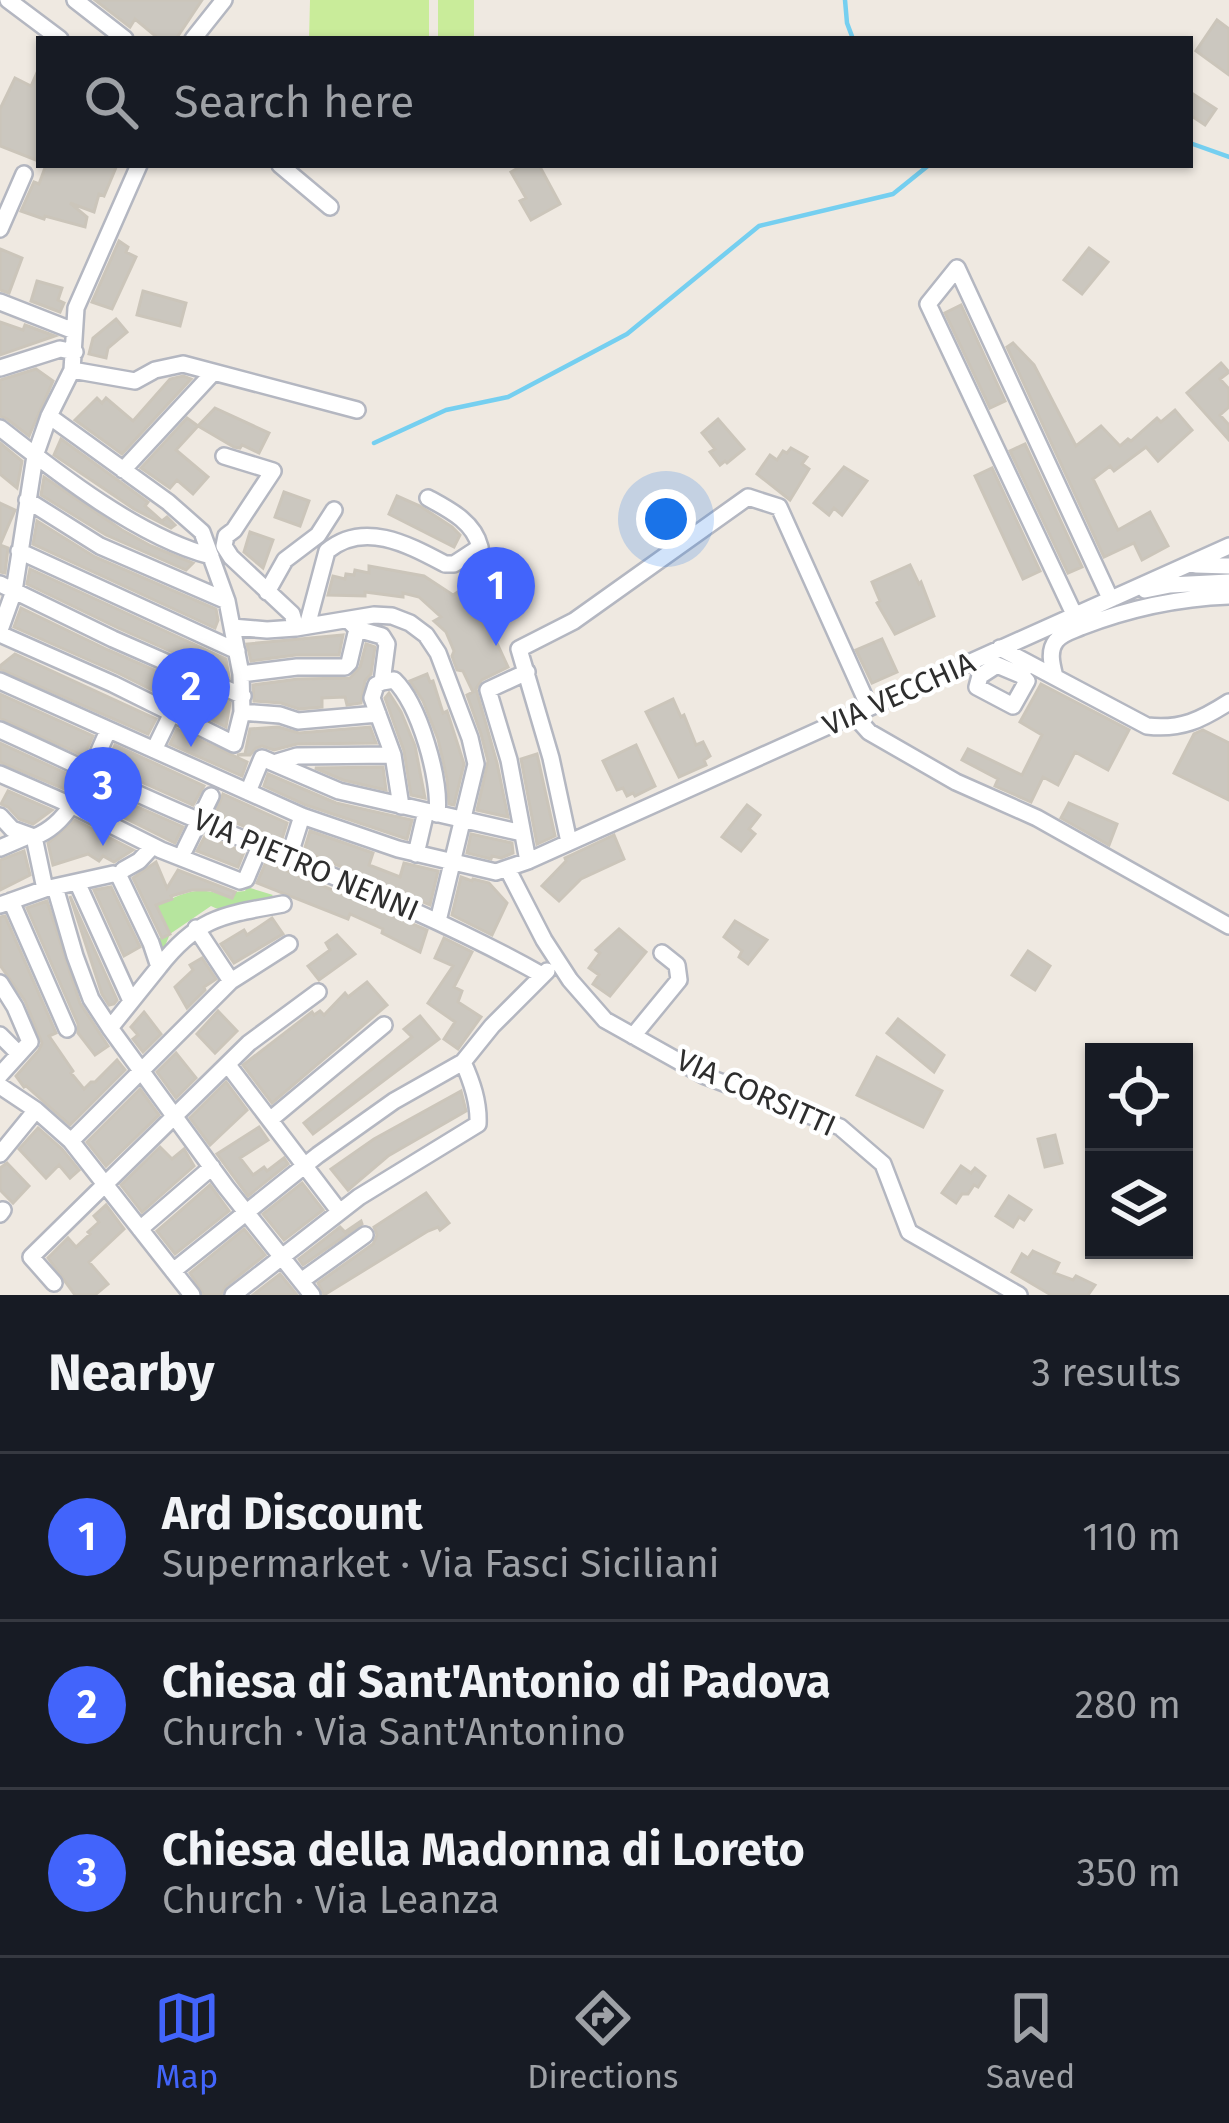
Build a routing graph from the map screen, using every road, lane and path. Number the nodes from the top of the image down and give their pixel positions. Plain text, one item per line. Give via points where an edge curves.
1 (8, 0) edge
2 (75, 0) edge
3 (224, 0) edge
4 (56, 36) edge
5 (121, 36) edge
6 (195, 36) edge
7 (138, 168) edge
8 (283, 168) edge
9 (24, 174) dead end
10 (330, 208) dead end
11 (0, 229) edge
12 (0, 302) edge
13 (74, 331) junction
14 (74, 352) junction
15 (0, 368) edge
16 (72, 370) junction
17 (212, 374) junction
18 (357, 410) dead end
19 (49, 416) junction
20 (0, 428) edge
21 (35, 456) junction
22 (224, 456) dead end
23 (123, 470) junction
24 (428, 498) dead end
25 (28, 500) junction
26 (334, 510) dead end
27 (0, 537) edge
28 (1229, 546) edge
29 (19, 548) junction
30 (211, 556) junction
31 (1186, 565) junction
32 (1229, 566) edge
33 (1229, 582) edge
34 (7, 587) edge
35 (267, 592) junction
36 (1229, 596) edge
37 (1110, 598) junction
38 (227, 601) junction
39 (1074, 614) junction
40 (352, 625) junction
41 (232, 627) junction
42 (302, 627) junction
43 (0, 632) edge
44 (1000, 648) junction
45 (237, 651) junction
46 (527, 672) junction
47 (241, 674) junction
48 (1055, 677) junction
49 (0, 681) edge
50 (382, 682) junction
51 (1229, 702) edge
52 (243, 704) junction
53 (861, 711) junction
54 (172, 712) junction
55 (378, 714) junction
56 (0, 730) edge
57 (108, 731) junction
58 (154, 750) junction
59 (393, 755) junction
60 (277, 762) junction
61 (89, 771) junction
62 (0, 774) edge
63 (248, 792) junction
64 (211, 796) dead end
65 (71, 805) junction
66 (401, 806) junction
67 (431, 813) junction
68 (302, 816) junction
69 (2, 820) edge
70 (463, 820) junction
71 (201, 821) junction
72 (522, 832) junction
73 (31, 836) junction
74 (569, 842) junction
75 (153, 845) junction
76 (260, 846) junction
77 (0, 848) edge
78 (185, 849) dead end
79 (416, 854) junction
80 (289, 857) junction
81 (528, 861) junction
82 (453, 863) junction
83 (508, 870) junction
84 (118, 872) junction
85 (76, 881) junction
86 (50, 888) junction
87 (6, 903) edge
88 (283, 904) dead end
89 (438, 921) junction
90 (1229, 926) edge
91 (196, 928) junction
92 (289, 944) dead end
93 (662, 952) dead end
94 (559, 963) junction
95 (159, 967) junction
96 (542, 975) junction
97 (231, 981) junction
98 (0, 983) edge
99 (318, 992) dead end
100 (130, 1001) junction
101 (384, 1025) dead end
102 (110, 1028) junction
103 (67, 1029) dead end
104 (0, 1035) edge
105 (634, 1036) junction
106 (19, 1054) junction
107 (463, 1062) junction
108 (227, 1065) junction
109 (141, 1071) junction
110 (0, 1075) edge
111 (0, 1086) edge
112 (36, 1110) junction
113 (175, 1117) junction
114 (271, 1119) junction
115 (71, 1141) junction
116 (0, 1154) edge
117 (306, 1165) junction
118 (212, 1167) junction
119 (106, 1184) junction
120 (245, 1211) junction
121 (339, 1211) junction
122 (140, 1228) junction
123 (365, 1235) dead end
124 (281, 1257) junction
125 (172, 1271) junction
126 (54, 1283) dead end
127 (307, 1288) edge
128 (192, 1295) edge
129 (233, 1295) edge
130 (1019, 1295) edge

1 - 4 street
2 - 5 street
3 - 6 street
7 - 13 street via 76,308
8 - 10 street
9 - 11 street
12 - 13 street
13 - 14 street
14 - 15 street via 59,349
14 - 16 street
16 - 17 street via 135,381 183,364
16 - 19 street
17 - 18 street
17 - 23 street
19 - 21 street
19 - 23 street
20 - 21 street
21 - 25 street
21 - 30 street via 131,521
22 - 35 street via 273,471 224,546
23 - 30 street via 198,526
24 - 42 street via 458,514 480,547 445,565 392,539 336,544
25 - 29 street
25 - 38 street via 100,546
26 - 35 street via 318,535 285,560
27 - 29 street
28 - 31 street, VIA VECCHIA
29 - 34 street
29 - 45 street
30 - 38 street
31 - 32 street
31 - 37 street, VIA VECCHIA
33 - 37 street
34 - 43 street
34 - 52 street
35 - 42 street
36 - 48 street via 1157,602 1062,635 1053,644
37 - 39 street, VIA VECCHIA
37 - 39 street via 957,268 928,304
38 - 41 street
39 - 44 street, VIA VECCHIA
40 - 42 street
40 - 47 street via 345,667
40 - 50 street via 386,640
40 - 70 street via 392,616 426,635 438,653 476,764
41 - 42 street
41 - 45 street
43 - 54 street
44 - 48 street via 1024,669
44 - 53 street, VIA VECCHIA
45 - 47 street
46 - 53 street via 519,649 574,621 748,497 779,507
46 - 72 street via 488,690
46 - 74 street
47 - 52 street
48 - 51 street via 1147,726 1169,729
49 - 57 street
50 - 55 street via 372,698
50 - 67 street via 394,680 405,691 433,763 439,798
52 - 54 street via 234,744
52 - 55 street via 298,721
53 - 74 street, VIA VECCHIA
53 - 90 street via 869,732
54 - 58 street
55 - 59 street
56 - 61 street, VIA PIETRO NENNI
57 - 58 street
57 - 61 street
58 - 63 street
59 - 60 street
59 - 66 street
60 - 63 street via 262,758
60 - 66 street
61 - 65 street
61 - 71 street, VIA PIETRO NENNI
62 - 65 street
63 - 68 street
64 - 71 street
65 - 73 street via 56,826
65 - 75 street
66 - 67 street
67 - 70 street
67 - 79 street
68 - 79 street
68 - 80 street
69 - 73 street
70 - 72 street
70 - 82 street
71 - 76 street, VIA PIETRO NENNI
71 - 78 street
72 - 81 street
73 - 77 street
73 - 86 street
74 - 81 street, VIA VECCHIA
75 - 76 street via 240,881
75 - 84 street
76 - 80 street, VIA PIETRO NENNI
79 - 82 street
80 - 89 street, VIA PIETRO NENNI
81 - 83 street, VIA VECCHIA
82 - 83 street
82 - 89 street
83 - 94 street, VIA CORSITTI
84 - 85 street
84 - 95 street
85 - 86 street
85 - 100 street
86 - 87 street
86 - 102 street
87 - 103 street
88 - 91 street
89 - 96 street, VIA PIETRO NENNI
91 - 95 street
91 - 97 street
92 - 97 street
93 - 105 street via 677,965 679,980
94 - 96 street
94 - 105 street, VIA CORSITTI via 605,1020
95 - 100 street
96 - 107 street
97 - 109 street
98 - 106 street via 30,1042
99 - 108 street
100 - 102 street
101 - 114 street
102 - 109 street
104 - 106 street
105 - 130 street, VIA CORSITTI via 705,1076 840,1127 883,1164 909,1232
106 - 110 street
107 - 117 street
107 - 121 street via 478,1124
108 - 113 street
108 - 114 street
109 - 113 street
109 - 115 street
111 - 112 street
112 - 115 street
112 - 116 street
113 - 118 street
113 - 119 street
114 - 117 street
115 - 119 street
117 - 120 street
117 - 121 street
118 - 120 street
118 - 122 street
119 - 122 street
119 - 126 street via 31,1257
120 - 124 street
120 - 125 street
121 - 124 street
122 - 125 street
123 - 127 street
124 - 127 street
124 - 129 street
125 - 128 street

